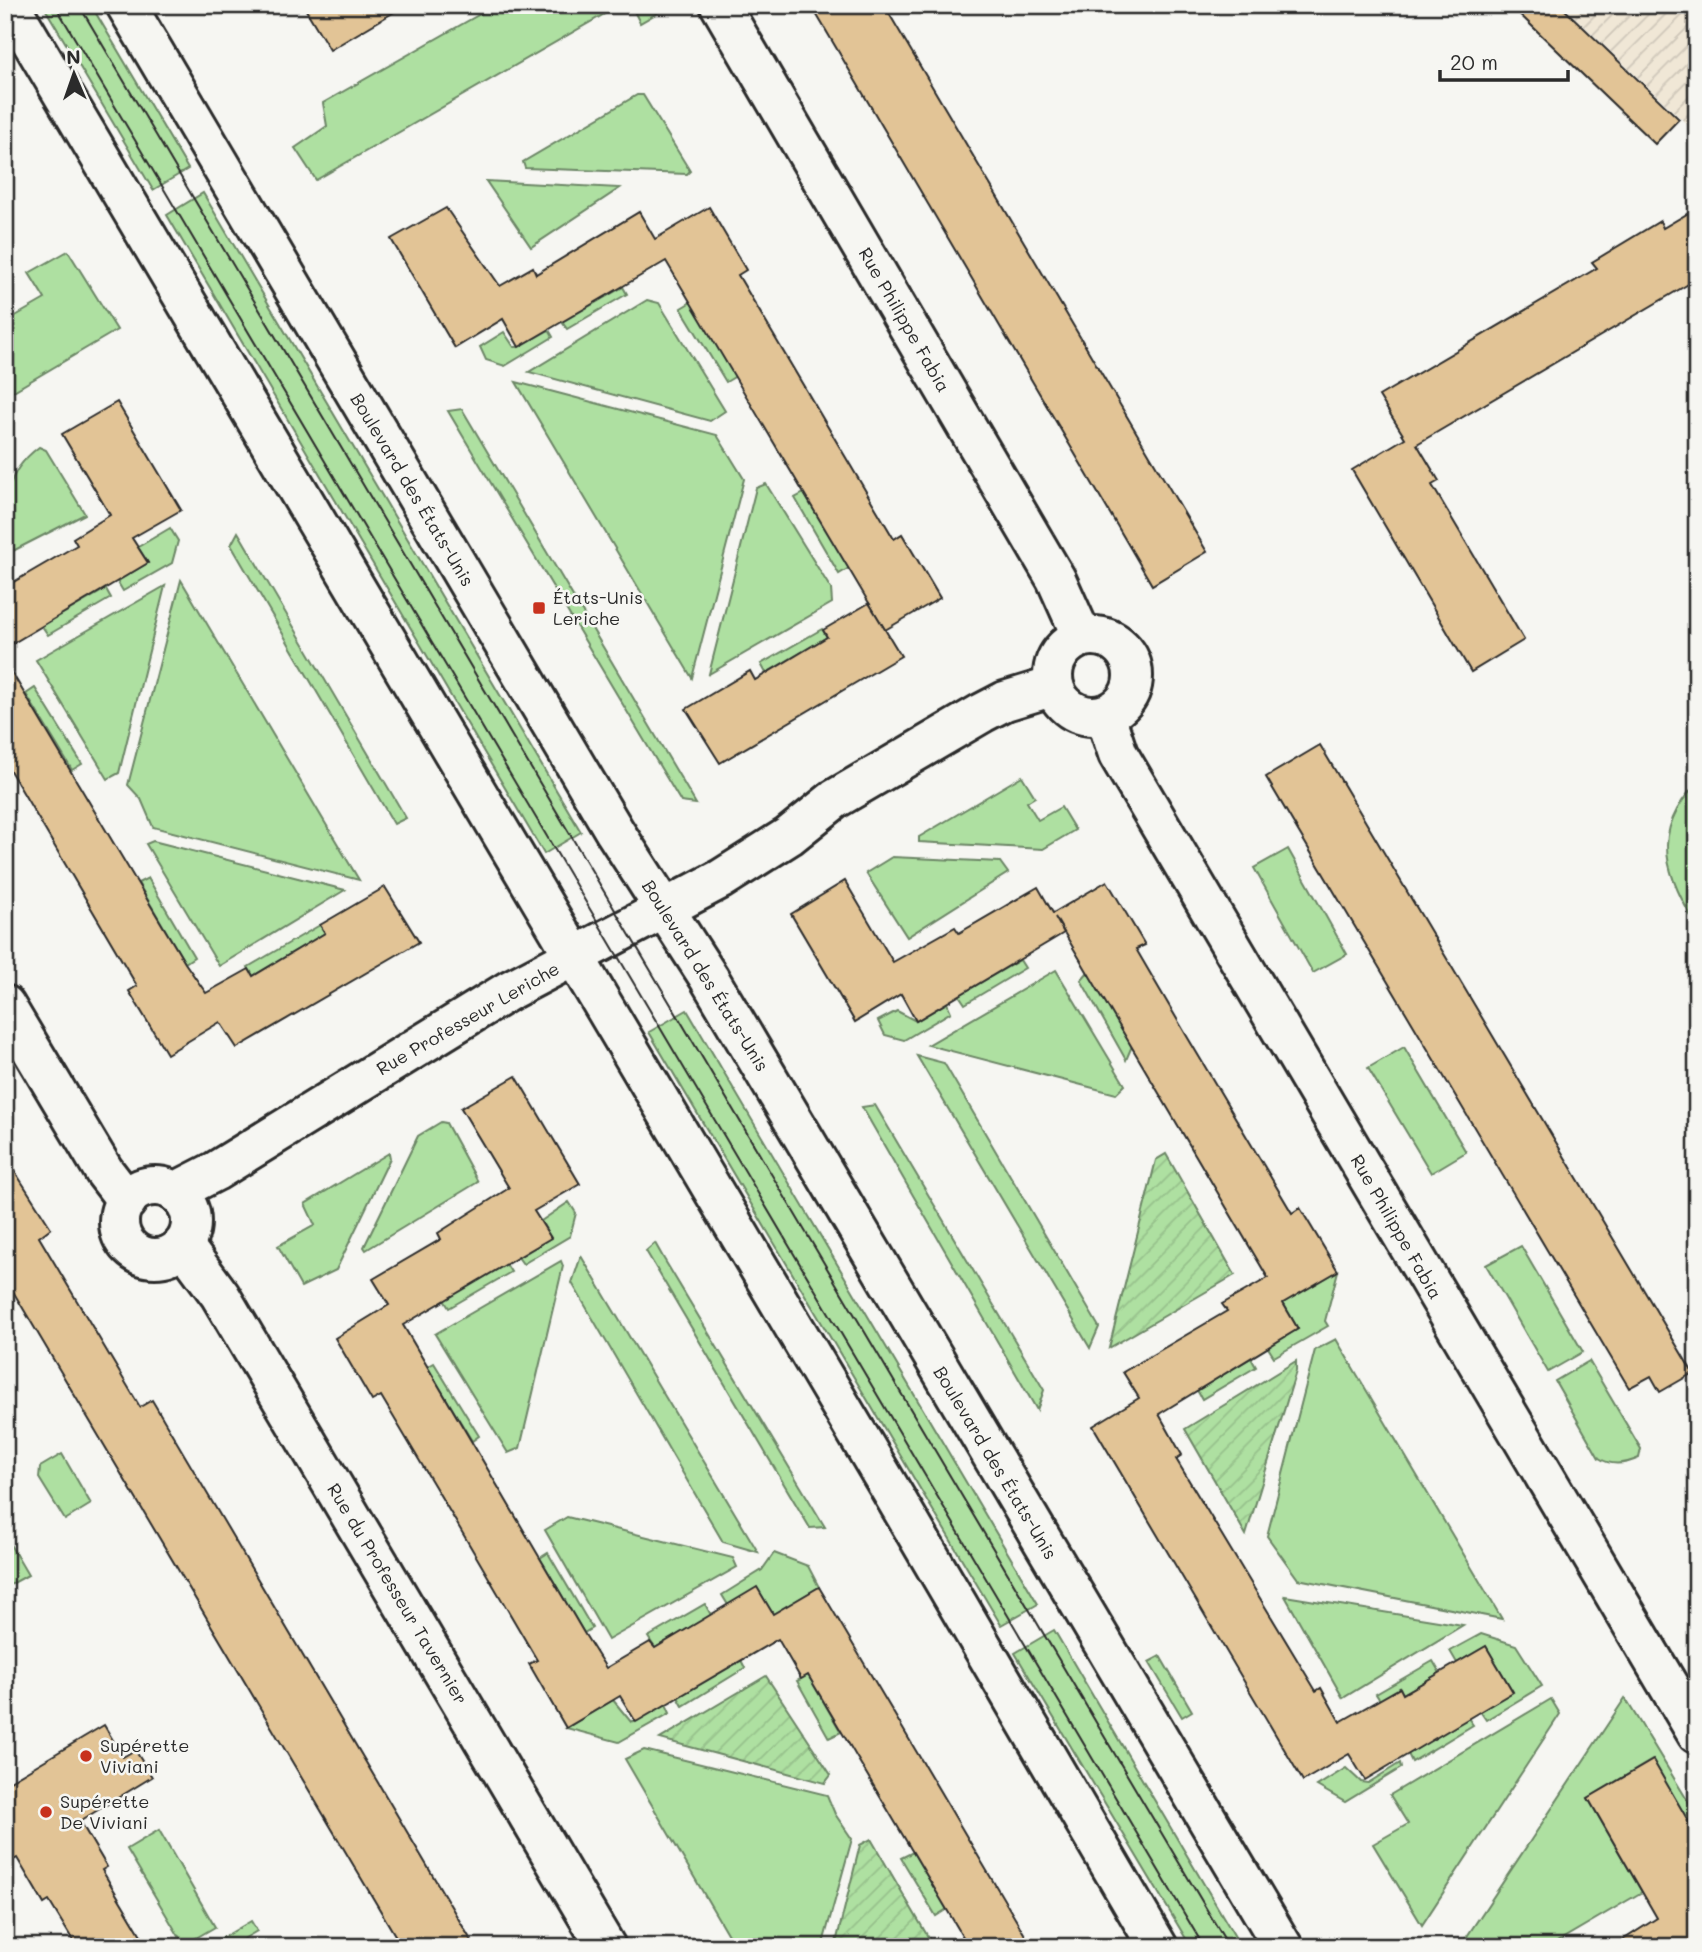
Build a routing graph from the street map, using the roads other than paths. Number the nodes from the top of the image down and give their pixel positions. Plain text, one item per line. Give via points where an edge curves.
1 (10, 5) edge
2 (126, 5) edge
3 (720, 5) edge
4 (1082, 637) junction
5 (1054, 686) junction
6 (1105, 715) junction
7 (663, 909) junction
8 (574, 957) junction
9 (5, 1005) edge
10 (175, 1192) junction
11 (127, 1200) junction
12 (183, 1245) junction
13 (1697, 1734) edge
14 (606, 1947) edge
15 (1158, 1947) edge
16 (1283, 1947) edge

1 - 8 main road
2 - 7 main road, Boulevard des États-Unis
3 - 4 main road, Rue Philippe Fabia via 1056,579
4 - 5 main road via 1061,650 1052,674
4 - 6 main road via 1110,639 1130,658 1133,686 1118,709
5 - 6 main road via 1068,708 1079,715
5 - 7 main road, Rue Professeur Leriche via 982,713 835,799 760,855
6 - 13 main road, Rue Philippe Fabia via 1118,754
7 - 8 main road, Rue Professeur Leriche
7 - 16 main road, Boulevard des États-Unis via 735,1022
8 - 10 main road, Rue Professeur Leriche via 510,990 240,1157
8 - 15 main road
9 - 11 main road via 104,1171
10 - 11 main road via 155,1186
10 - 12 main road via 190,1211 189,1235
11 - 12 main road via 120,1212 121,1236 138,1254 162,1258
12 - 14 main road, Rue du Professeur Tavernier via 220,1295

